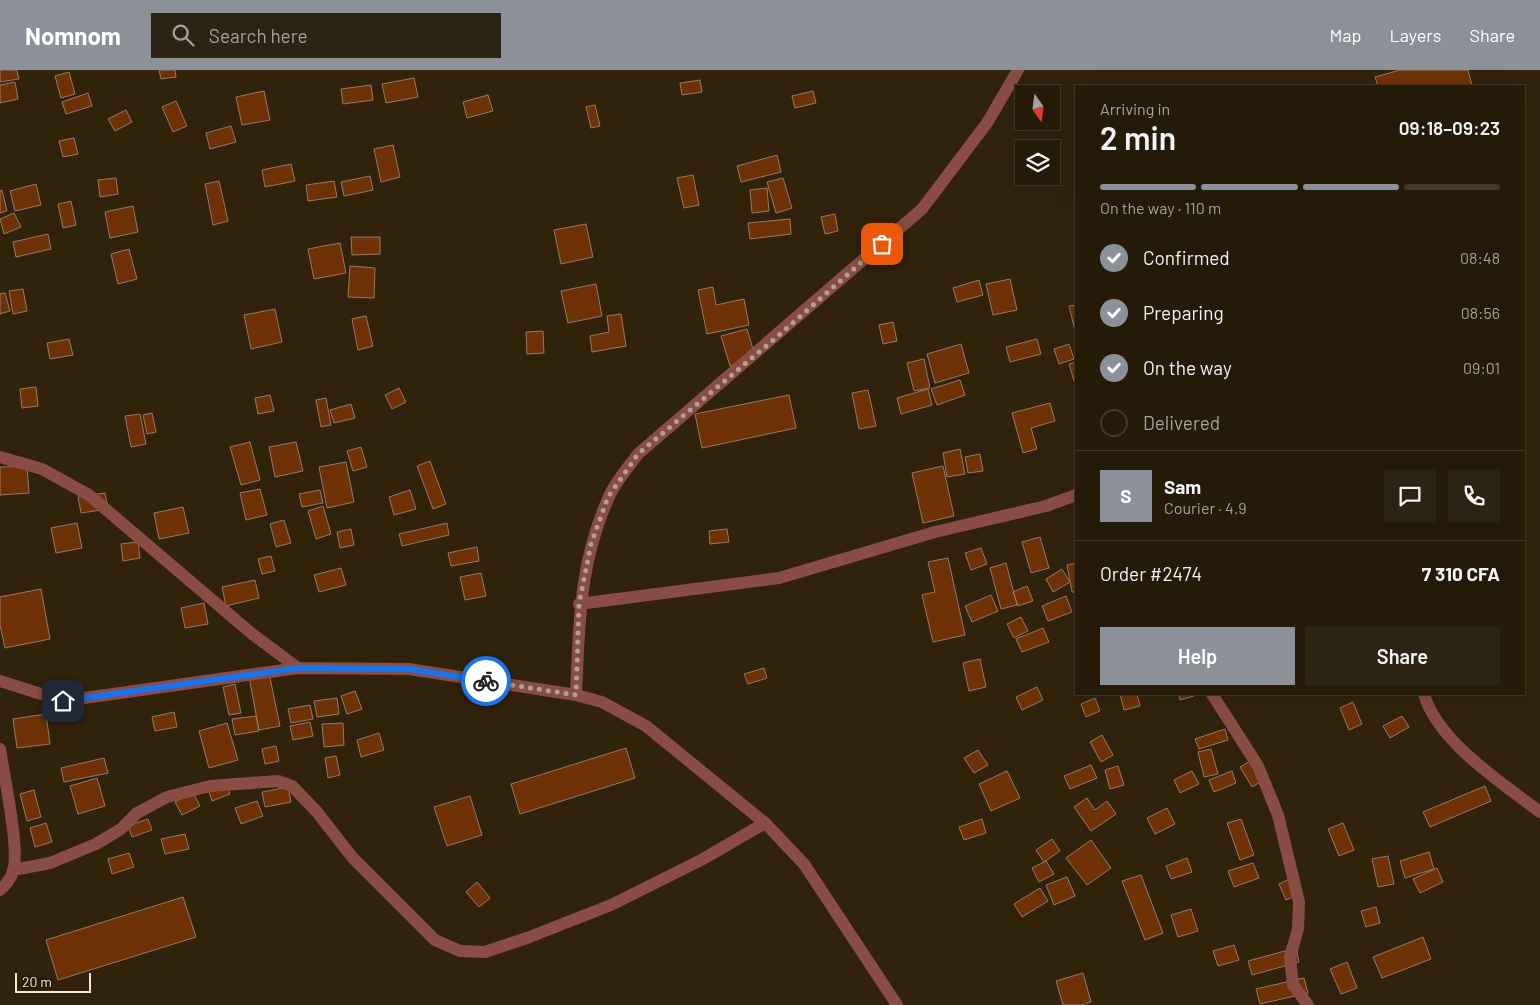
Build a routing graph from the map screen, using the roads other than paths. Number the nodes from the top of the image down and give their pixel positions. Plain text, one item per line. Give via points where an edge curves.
1 (1018, 70) edge
2 (0, 458) edge
3 (1075, 495) edge
4 (579, 604) junction
5 (298, 668) junction
6 (0, 681) edge
7 (576, 695) junction
8 (1213, 695) edge
9 (1424, 695) edge
10 (0, 749) edge
11 (1540, 812) edge
12 (765, 823) junction
13 (13, 870) junction
14 (0, 890) edge
15 (897, 1005) edge
16 (1308, 1005) edge

1 - 4 street via 987,123 922,209 638,454 608,497 591,544
2 - 5 street via 42,469 89,494 251,633
3 - 4 street via 779,578
4 - 7 street
5 - 6 street via 63,701
5 - 7 street via 409,669
7 - 12 street via 602,702 646,726
8 - 16 street via 1258,766 1278,815 1299,902 1298,929 1290,957 1293,985
9 - 11 street via 1449,739
10 - 13 street via 15,848
12 - 13 street via 703,859 611,905 485,952 460,951 434,940 352,857 292,786 278,781 210,786 168,797 137,813 121,829 96,844 50,863
12 - 15 street via 804,864
13 - 14 street via 7,885

